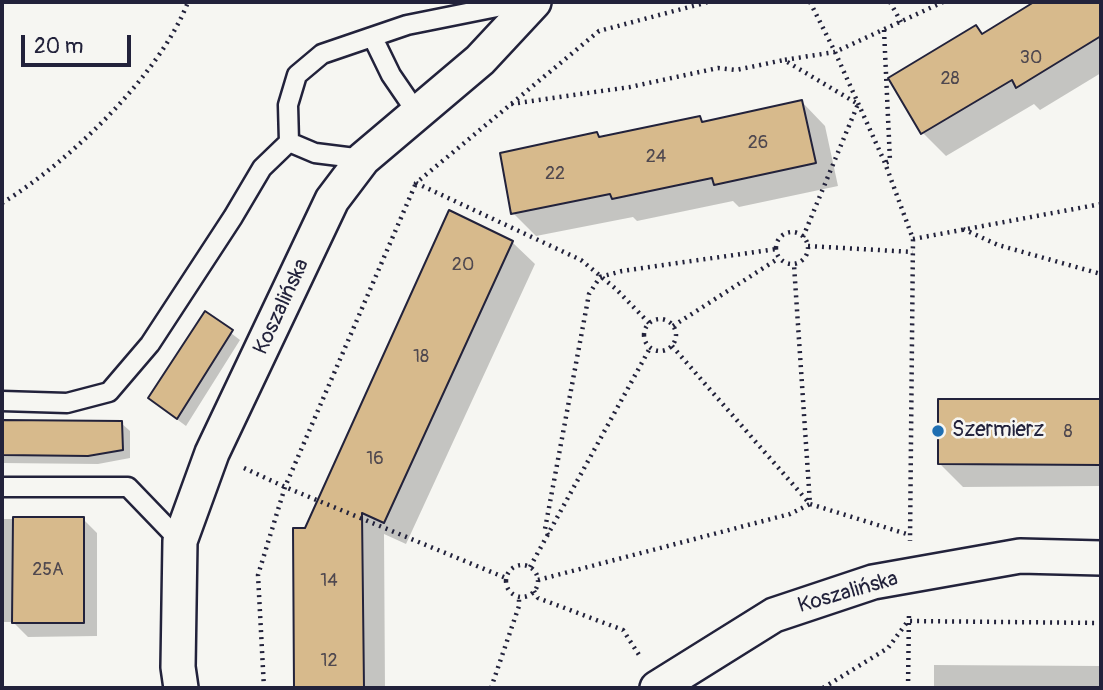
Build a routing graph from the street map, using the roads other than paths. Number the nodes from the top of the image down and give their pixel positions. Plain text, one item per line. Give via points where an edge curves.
1 (522, 2) edge
2 (534, 2) edge
3 (373, 38) junction
4 (417, 113) junction
5 (289, 142) junction
6 (363, 159) junction
7 (2, 401) edge
8 (2, 487) edge
9 (180, 541) junction
10 (1101, 558) edge
11 (181, 688) edge
12 (657, 688) edge

1 - 3 lane via 407,25
2 - 4 street, Koszalińska via 480,60
3 - 4 lane
3 - 5 lane via 322,54 297,75 288,105
4 - 6 street, Koszalińska
5 - 6 lane via 315,153
5 - 7 lane via 262,169 149,344 109,392 67,403
6 - 9 street, Koszalińska via 332,200 212,453
8 - 9 lane via 128,487
9 - 11 street, Koszalińska
10 - 12 street, Koszalińska via 1020,556 873,582 775,615

